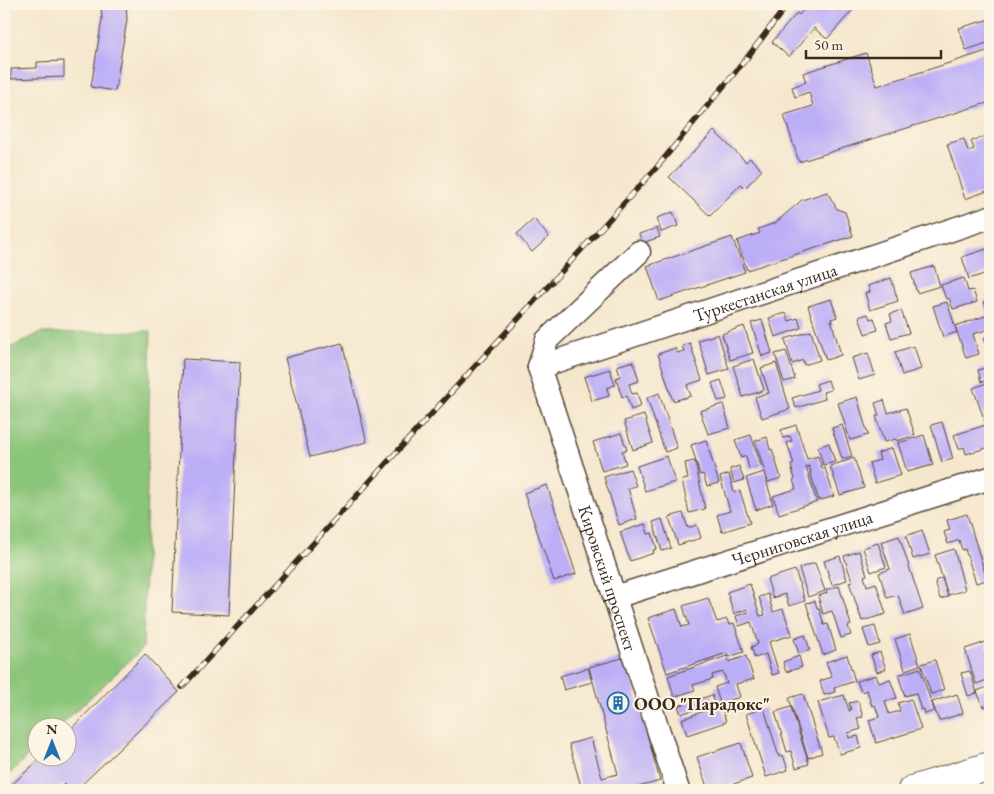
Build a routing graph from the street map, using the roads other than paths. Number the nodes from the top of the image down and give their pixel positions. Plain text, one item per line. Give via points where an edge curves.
1 (990, 217) edge
2 (639, 252) dead end
3 (539, 367) junction
4 (990, 478) edge
5 (614, 598) junction
6 (990, 766) edge
7 (678, 790) edge
8 (912, 790) edge

1 - 3 street, Туркестанская улица
2 - 3 street via 547,340
3 - 5 street, Кировский проспект
4 - 5 street, Черниговская улица
5 - 7 street, Кировский проспект
6 - 8 main road

